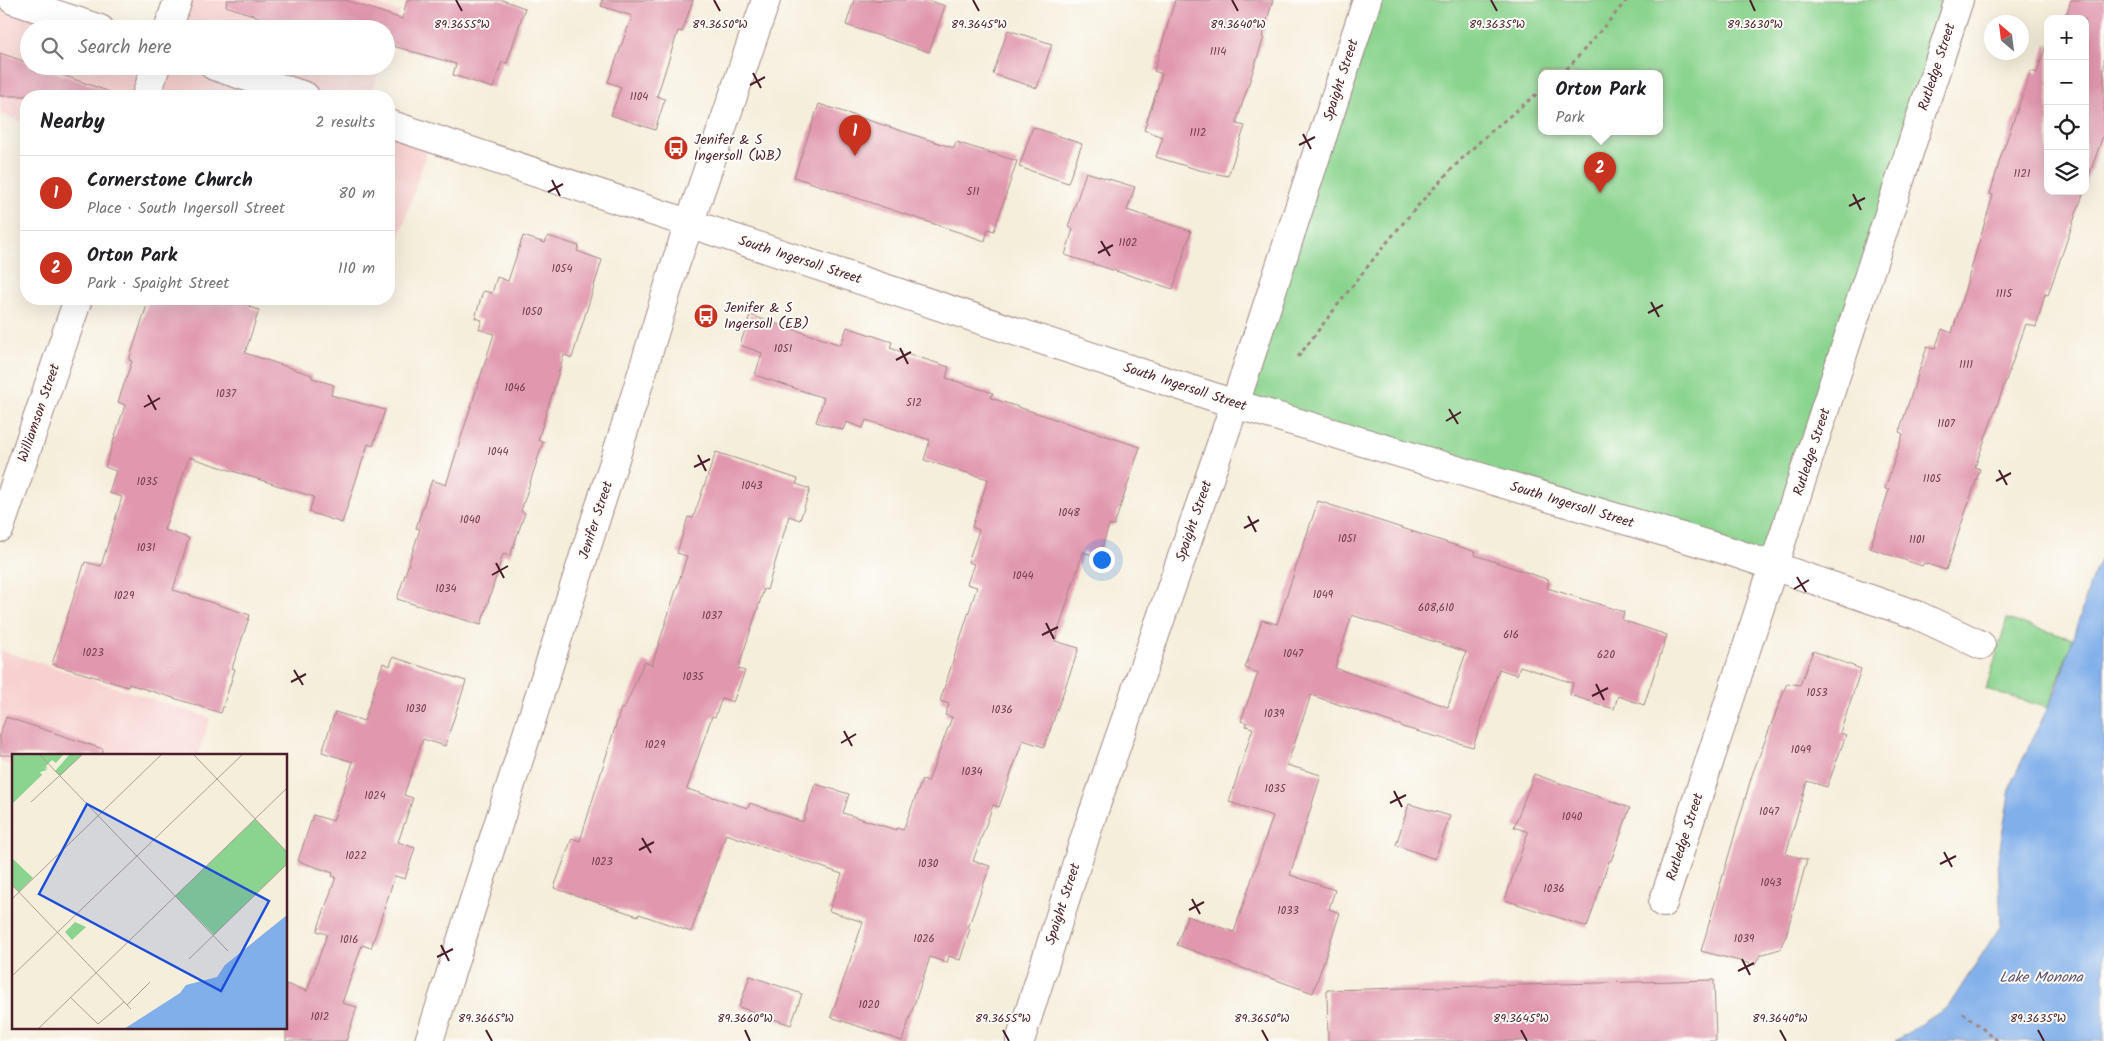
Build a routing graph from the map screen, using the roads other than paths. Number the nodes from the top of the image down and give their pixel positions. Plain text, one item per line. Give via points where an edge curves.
1 (13, 0) edge
2 (178, 0) edge
3 (766, 0) edge
4 (1366, 0) edge
5 (1959, 0) edge
6 (73, 20) edge
7 (171, 20) edge
8 (153, 75) edge
9 (241, 75) edge
10 (148, 90) edge
11 (286, 90) edge
12 (395, 126) edge
13 (690, 224) junction
14 (76, 305) edge
15 (1234, 404) junction
16 (0, 528) edge
17 (1774, 566) junction
18 (1981, 645) dead end
19 (1663, 903) dead end
20 (429, 1041) edge
21 (1020, 1041) edge

1 - 6 street
2 - 7 street
3 - 13 street, Jenifer Street
4 - 15 street, Spaight Street
5 - 17 street, Rutledge Street
8 - 10 street
9 - 11 street
12 - 13 street, South Ingersoll Street
13 - 15 street, South Ingersoll Street
13 - 20 street, Jenifer Street
14 - 16 street, Williamson Street
15 - 17 street, South Ingersoll Street
15 - 21 street, Spaight Street via 1089,825
17 - 18 street, South Ingersoll Street via 1917,615
17 - 19 street, Rutledge Street

